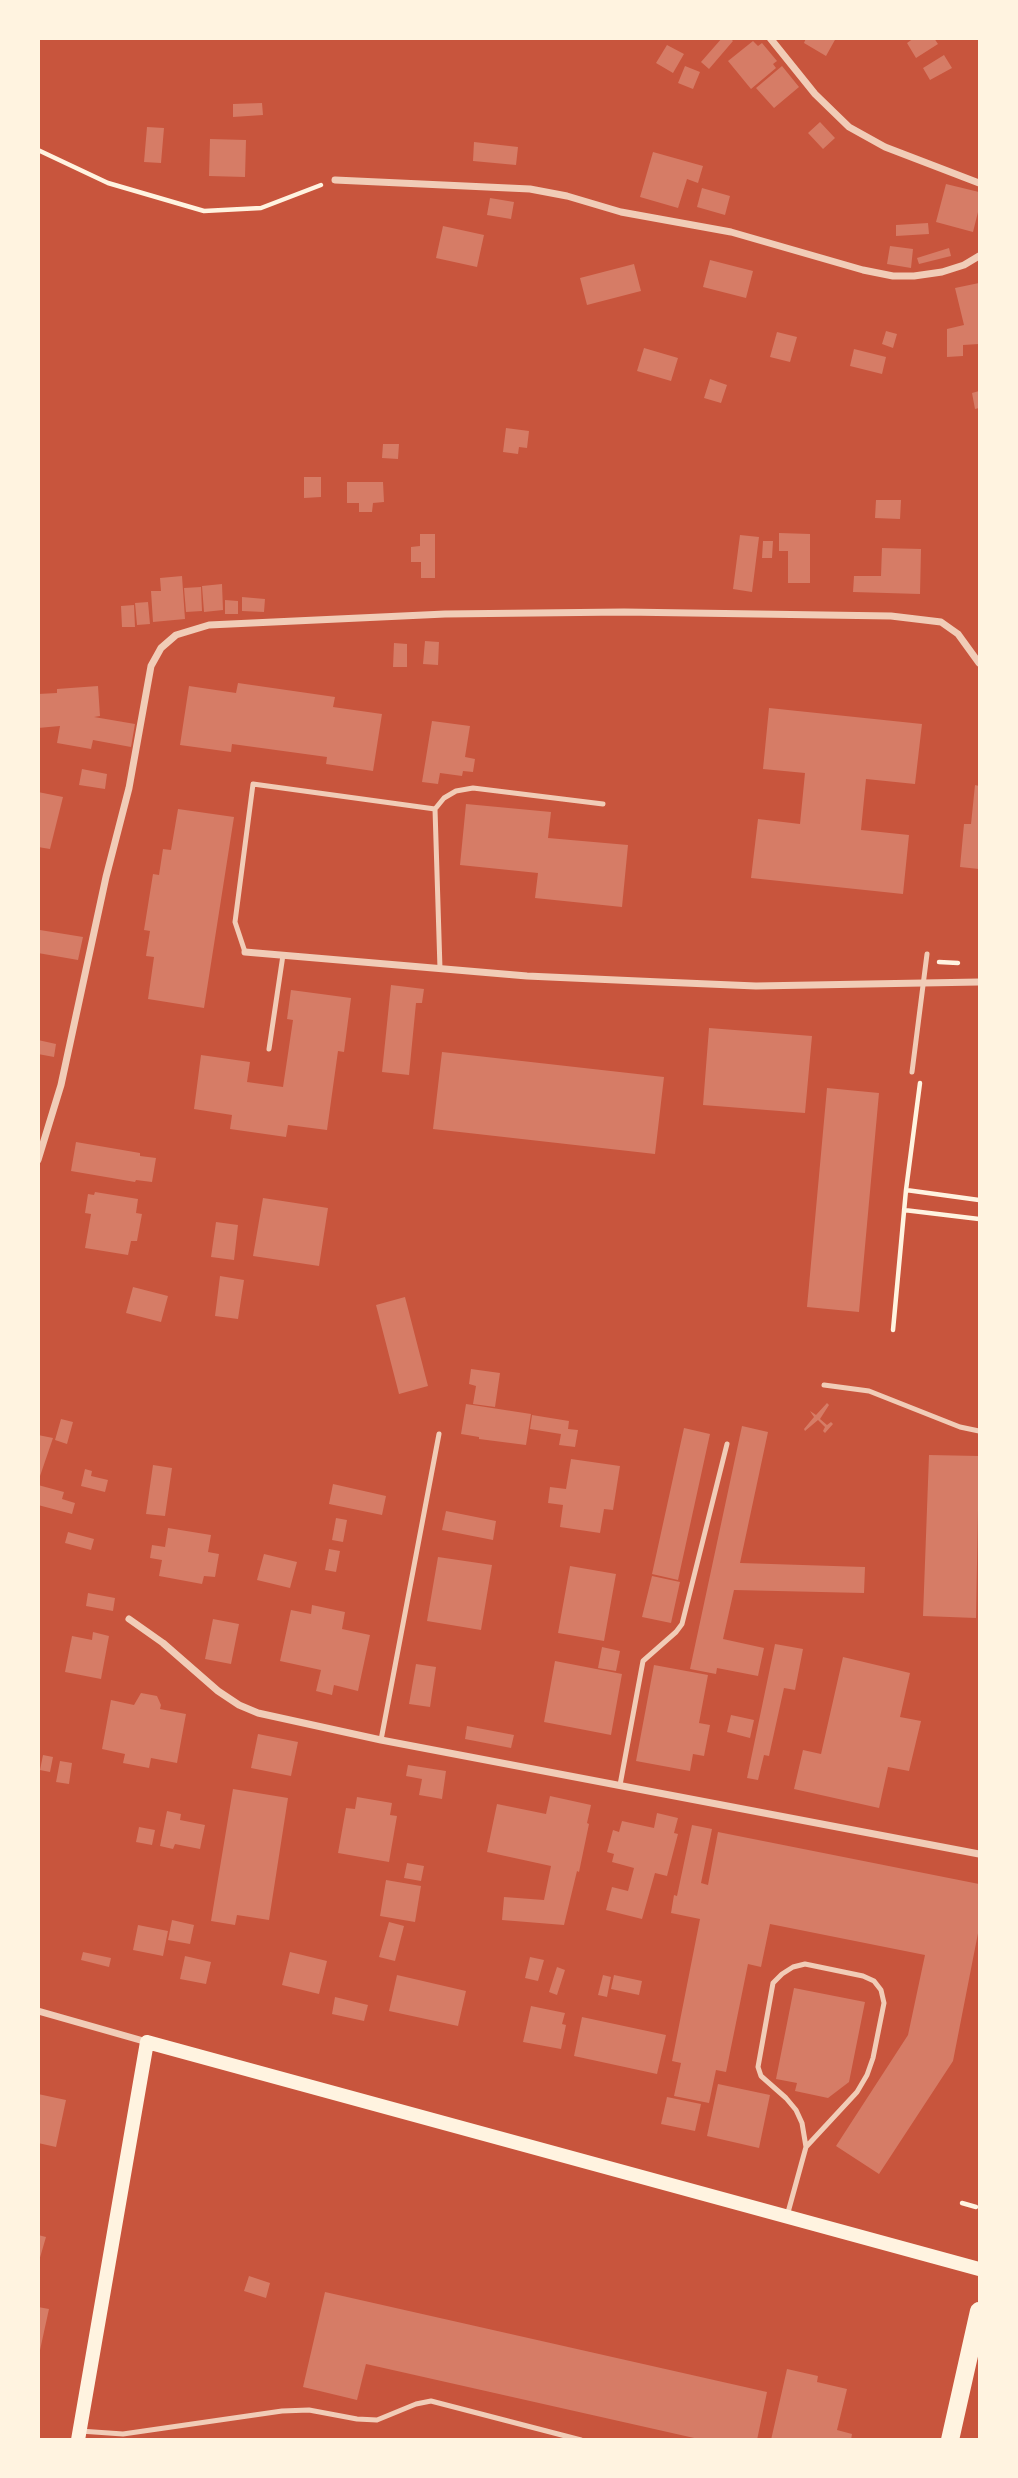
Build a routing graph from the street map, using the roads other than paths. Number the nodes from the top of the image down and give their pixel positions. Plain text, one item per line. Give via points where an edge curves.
1 (770, 38) edge
2 (335, 180) road end
3 (979, 183) edge
4 (979, 256) edge
5 (979, 663) edge
6 (603, 804) dead end
7 (435, 808) junction
8 (245, 952) joint
9 (927, 954) dead end
10 (283, 955) junction
11 (440, 969) junction
12 (979, 982) edge
13 (923, 983) junction
14 (269, 1049) dead end
15 (912, 1072) dead end
16 (39, 1158) edge
17 (824, 1385) dead end
18 (979, 1432) edge
19 (439, 1434) dead end
20 (727, 1444) dead end
21 (129, 1619) dead end
22 (381, 1740) junction
23 (620, 1785) junction
24 (979, 1854) edge
25 (38, 2011) edge
26 (147, 2042) junction
27 (806, 2147) junction
28 (787, 2216) junction
29 (979, 2269) edge
30 (979, 2311) edge
31 (79, 2435) edge
32 (581, 2440) edge
33 (950, 2440) edge

1 - 3 street via 815,94 849,127 886,148
2 - 4 street via 530,189 731,232 893,276 942,272
5 - 16 street via 958,634 941,622 891,615 445,614 209,625 176,635 161,648 151,666 130,788 61,1085
6 - 7 lane via 473,788 456,790
7 - 8 lane via 253,784 235,922
7 - 11 lane
8 - 10 street
9 - 13 lane
10 - 11 street
10 - 14 lane
11 - 13 street via 756,986
12 - 13 street
13 - 15 lane
17 - 18 lane via 869,1391
19 - 22 lane
20 - 23 lane via 682,1624 643,1661
21 - 22 street via 239,1704 258,1713
22 - 23 street
23 - 24 street
25 - 26 street
26 - 28 main road
26 - 31 main road
27 - 27 lane via 796,2110 761,2076 758,2067 773,1983 804,1964 874,1981 884,2003 867,2075
27 - 28 lane
28 - 29 main road
30 - 33 main road
31 - 32 lane via 122,2434 282,2411 309,2410 377,2420 431,2401

